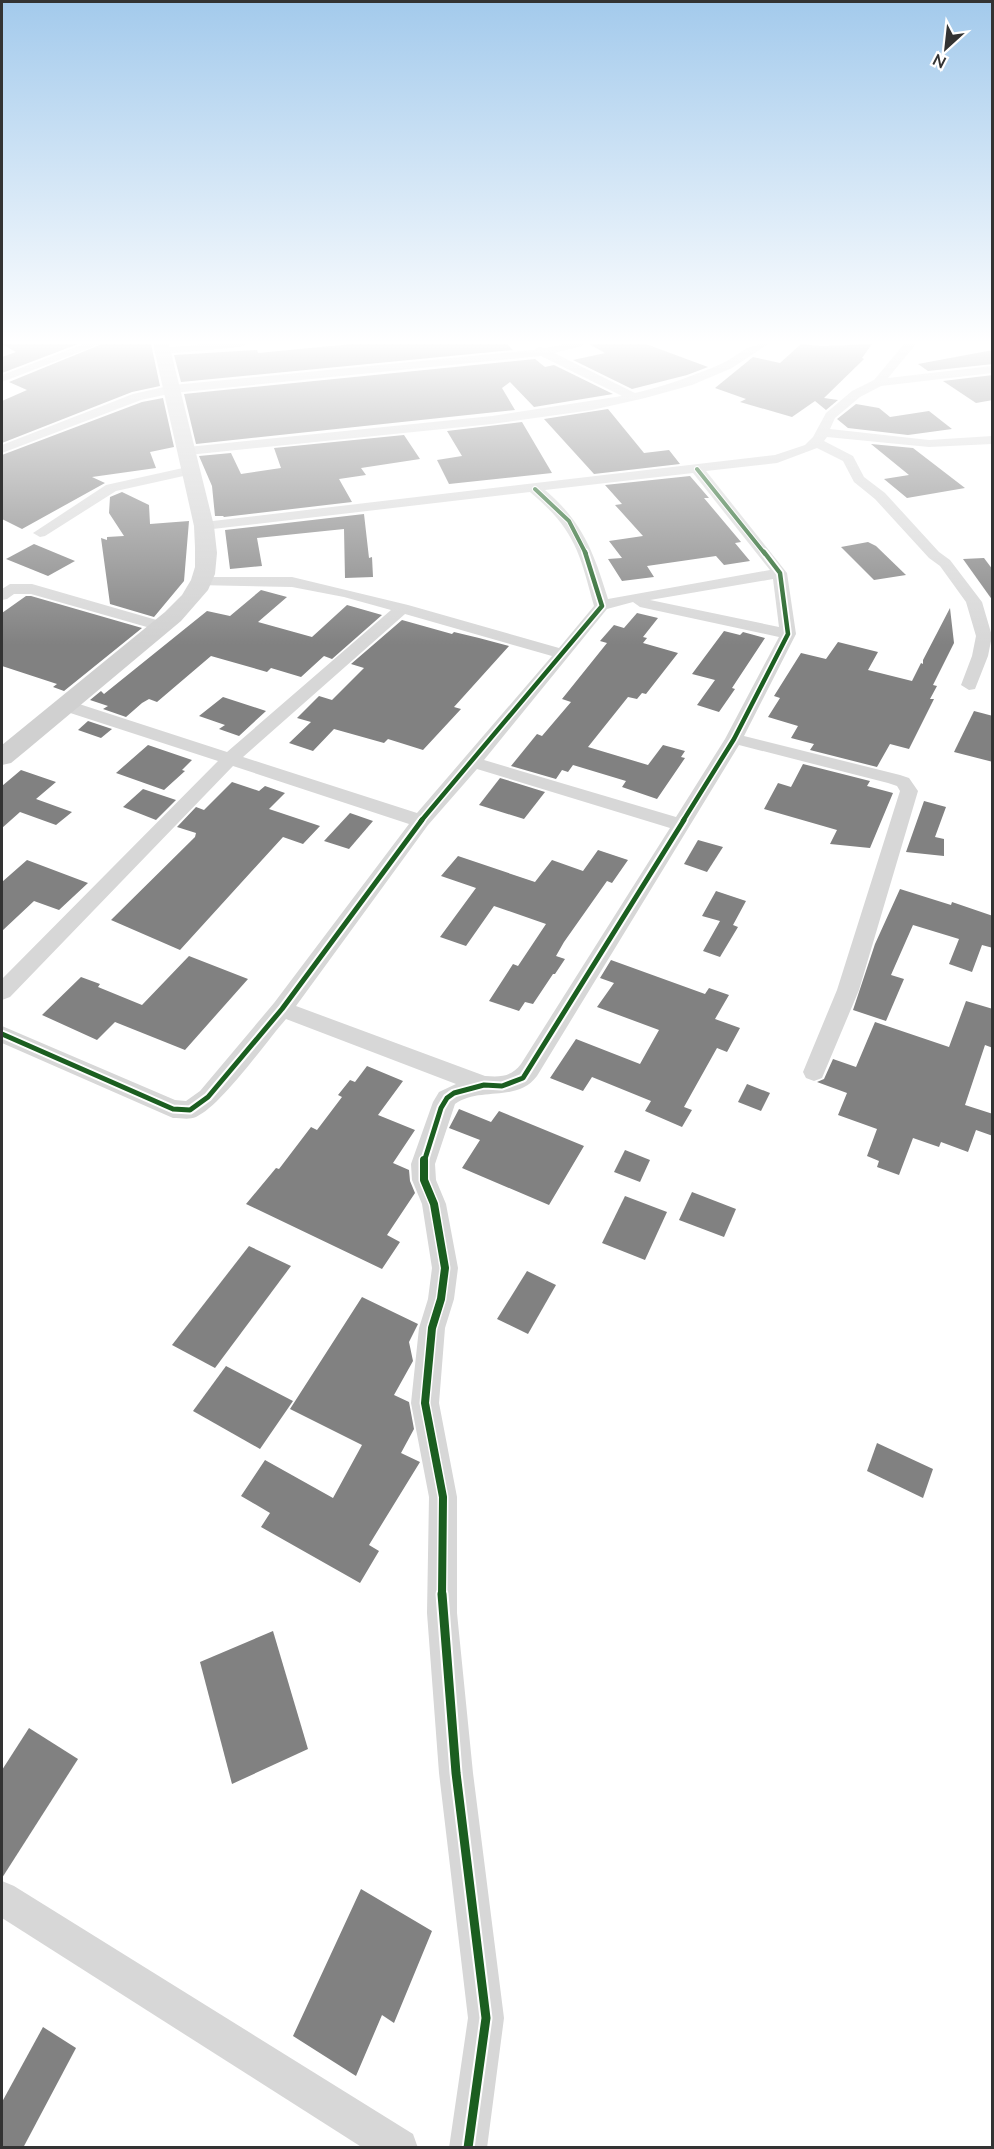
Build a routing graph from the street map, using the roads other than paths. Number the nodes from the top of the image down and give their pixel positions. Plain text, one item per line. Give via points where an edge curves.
1 (186, 444) edge
2 (308, 444) edge
3 (810, 444) edge
4 (829, 444) edge
5 (190, 460) junction
6 (697, 469) junction
7 (535, 489) junction
8 (204, 526) junction
9 (40, 533) dead end
10 (780, 573) junction
11 (201, 582) junction
12 (2, 596) edge
13 (626, 599) junction
14 (602, 606) junction
15 (404, 608) junction
16 (161, 626) junction
17 (788, 634) junction
18 (562, 654) junction
19 (969, 685) dead end
20 (67, 706) junction
21 (734, 740) junction
22 (2, 757) edge
23 (230, 759) junction
24 (473, 762) junction
25 (421, 821) junction
26 (681, 825) junction
27 (2, 992) edge
28 (282, 1009) junction
29 (2, 1034) edge
30 (814, 1072) dead end
31 (484, 1085) junction
32 (2, 1898) edge
33 (399, 2148) edge
34 (468, 2148) edge

1 - 5 street
2 - 5 street
3 - 6 street via 799,453 777,459
4 - 19 street via 848,459 859,479 945,563 974,602 984,636
5 - 8 street
5 - 9 street via 111,488
6 - 7 street
6 - 10 street
7 - 8 street
7 - 14 street via 560,511 576,534
8 - 11 street via 206,569
10 - 13 street
10 - 17 street
11 - 15 street via 292,582
11 - 16 street via 183,607
12 - 16 street via 10,589 32,589
13 - 14 street
13 - 17 street
14 - 18 street
15 - 18 street
15 - 23 street
16 - 20 street
17 - 21 street
18 - 24 street
20 - 22 street
20 - 23 street
21 - 26 street
21 - 30 street via 894,779 903,782 909,791 848,990
23 - 25 street
23 - 27 street
24 - 25 street
24 - 26 street
25 - 28 street
26 - 31 street via 530,1070 523,1078 501,1086
28 - 29 street via 208,1096 199,1105 182,1111
28 - 31 street
31 - 34 street via 447,1098 423,1164 445,1268 431,1336 425,1403 443,1497 442,1613 456,1773 486,2018
32 - 33 street

